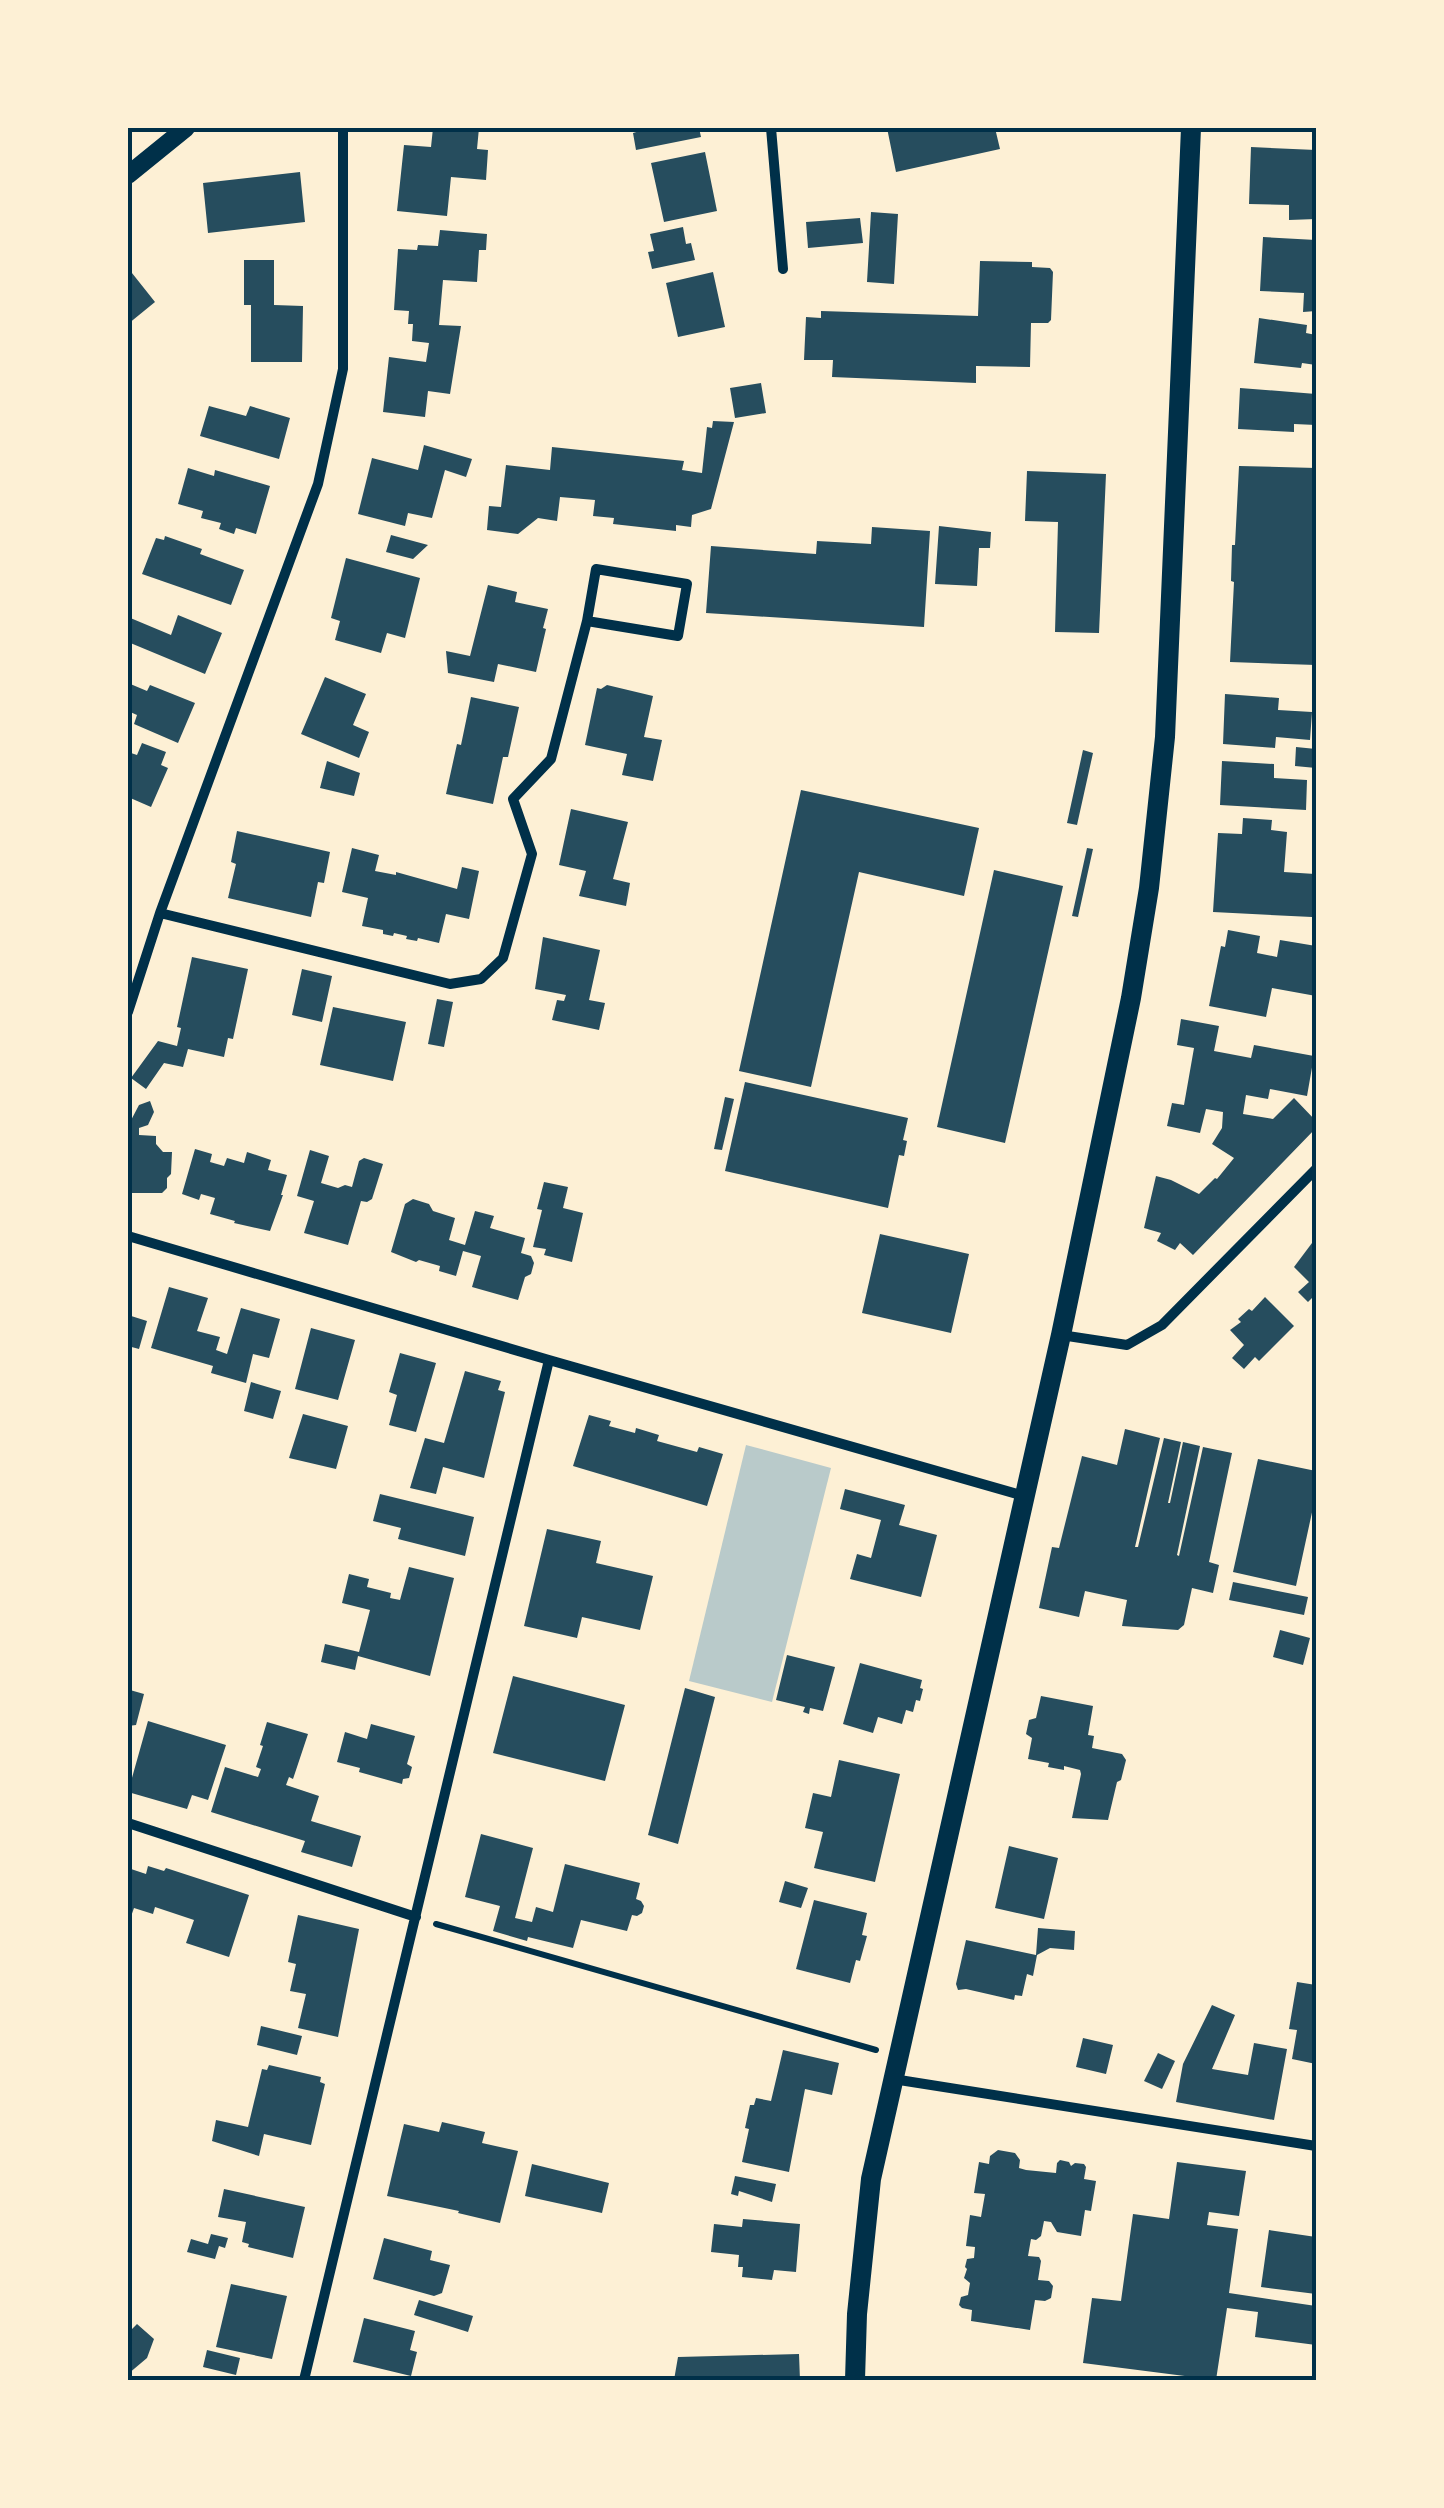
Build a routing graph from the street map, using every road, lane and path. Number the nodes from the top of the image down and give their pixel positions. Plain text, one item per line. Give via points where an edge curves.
1 (186, 128) edge
2 (343, 128) edge
3 (771, 128) edge
4 (1192, 128) edge
5 (128, 175) edge
6 (783, 269) dead end
7 (587, 620) junction
8 (160, 913) junction
9 (128, 1012) edge
10 (1316, 1169) edge
11 (128, 1236) edge
12 (1062, 1335) junction
13 (550, 1360) junction
14 (1025, 1496) junction
15 (128, 1824) edge
16 (416, 1916) junction
17 (898, 2056) junction
18 (893, 2079) junction
19 (1316, 2146) edge
20 (304, 2380) edge
21 (854, 2380) edge

1 - 5 street
2 - 8 street via 343,369 318,484
3 - 6 street
4 - 12 main road via 1165,737 1149,888
7 - 7 street via 678,636 687,584 596,569
7 - 8 street via 551,759 514,800 532,854 503,958 480,979 450,984
8 - 9 street
10 - 12 street via 1162,1326 1127,1345
11 - 13 street
12 - 14 main road
13 - 14 street
13 - 16 street
14 - 17 main road
15 - 16 street
16 - 17 path
16 - 20 street
17 - 18 main road
18 - 19 street
18 - 21 main road via 871,2179

